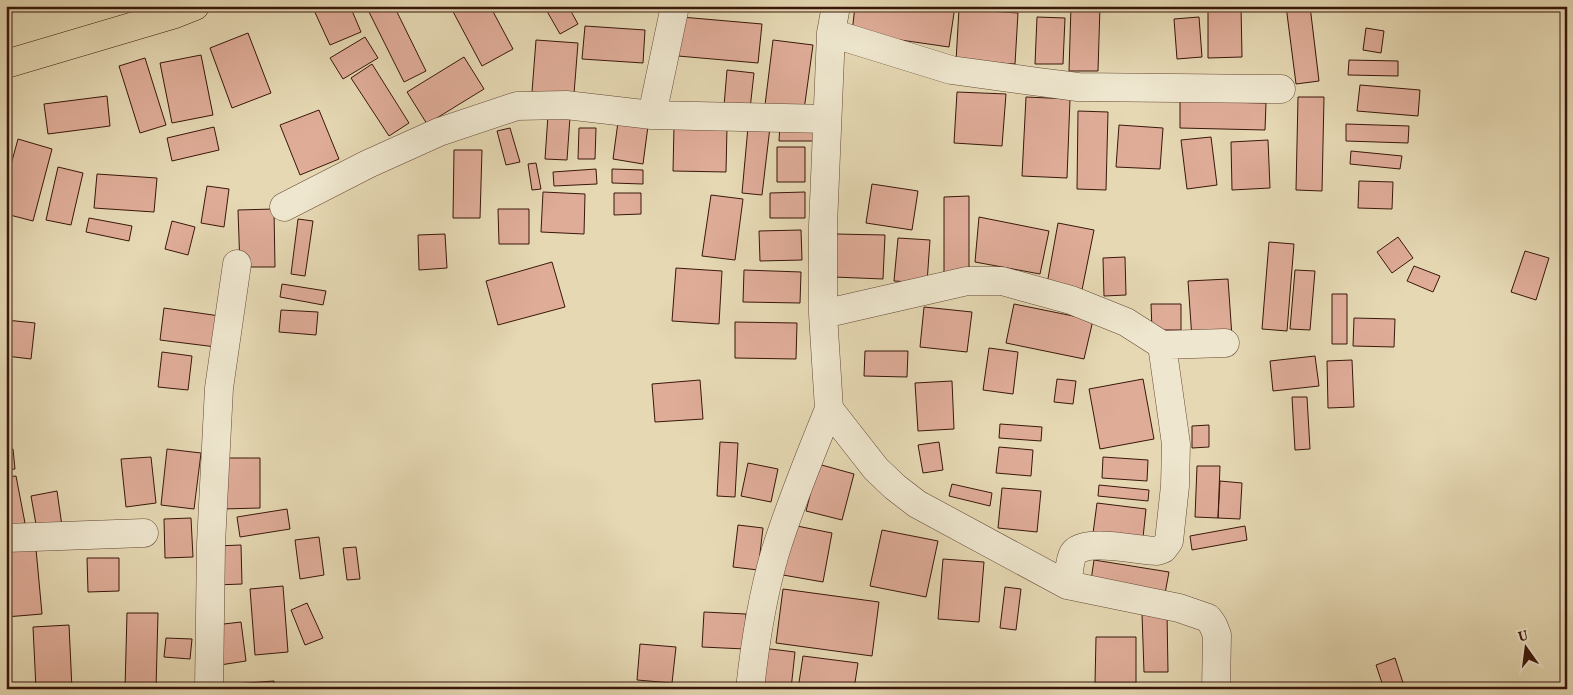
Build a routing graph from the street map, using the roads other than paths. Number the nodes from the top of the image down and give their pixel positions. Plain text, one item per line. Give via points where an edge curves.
1 (195, 6) edge
2 (675, 6) edge
3 (836, 6) edge
4 (831, 34) junction
5 (6, 64) edge
6 (1281, 89) dead end
7 (652, 115) junction
8 (828, 119) junction
9 (284, 207) dead end
10 (237, 264) dead end
11 (824, 314) junction
12 (1224, 343) dead end
13 (1162, 345) junction
14 (828, 409) junction
15 (144, 533) dead end
16 (6, 538) edge
17 (1067, 585) junction
18 (209, 689) edge
19 (750, 689) edge
20 (1216, 689) edge

1 - 5 main road
2 - 7 street
3 - 4 street
4 - 6 street via 951,70 1078,87
4 - 8 street
7 - 8 street
7 - 9 street via 566,105 517,106 439,132
8 - 11 street via 822,226
10 - 18 street via 218,416
11 - 13 street via 967,280 1002,281 1070,300 1126,322
11 - 14 street
12 - 13 street
13 - 17 street via 1176,444 1169,541 1157,551 1107,546 1081,548 1072,556
14 - 17 street via 876,469 917,504
14 - 19 street via 775,554 756,634
15 - 16 street
17 - 20 street via 1179,608 1208,618 1217,635

